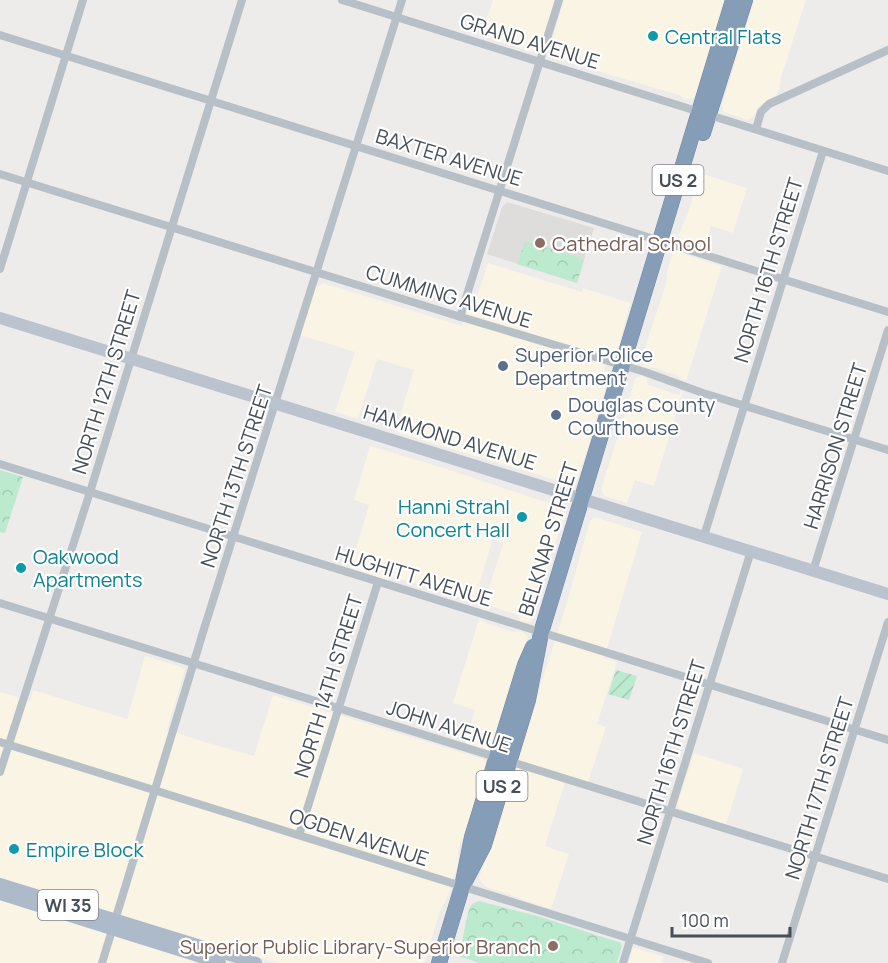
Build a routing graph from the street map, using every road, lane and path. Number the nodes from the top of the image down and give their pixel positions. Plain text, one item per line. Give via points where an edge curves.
1 (83, 0) edge
2 (242, 0) edge
3 (342, 0) edge
4 (402, 0) edge
5 (559, 0) edge
6 (733, 0) edge
7 (745, 0) edge
8 (397, 17) junction
9 (0, 35) edge
10 (888, 50) edge
11 (66, 55) junction
12 (539, 61) junction
13 (211, 100) junction
14 (704, 112) junction
15 (756, 129) junction
16 (356, 146) junction
17 (823, 151) junction
18 (888, 171) edge
19 (0, 174) edge
20 (28, 182) junction
21 (499, 190) junction
22 (172, 227) junction
23 (662, 244) junction
24 (0, 269) edge
25 (317, 273) junction
26 (783, 278) junction
27 (888, 312) edge
28 (460, 317) junction
29 (0, 318) edge
30 (888, 330) edge
31 (130, 358) junction
32 (623, 366) junction
33 (276, 404) junction
34 (743, 405) junction
35 (854, 440) junction
36 (888, 450) edge
37 (0, 464) edge
38 (90, 492) junction
39 (582, 498) junction
40 (704, 536) junction
41 (233, 537) junction
42 (751, 551) junction
43 (813, 571) junction
44 (378, 582) junction
45 (888, 594) edge
46 (0, 603) edge
47 (49, 619) junction
48 (888, 622) edge
49 (541, 633) junction
50 (194, 664) junction
51 (709, 684) junction
52 (338, 708) junction
53 (855, 729) junction
54 (888, 740) edge
55 (5, 744) edge
56 (502, 760) junction
57 (0, 772) edge
58 (156, 791) junction
59 (669, 812) junction
60 (299, 835) junction
61 (816, 857) junction
62 (888, 879) edge
63 (0, 884) edge
64 (462, 887) junction
65 (0, 894) edge
66 (114, 925) junction
67 (630, 939) junction
68 (102, 963) edge
69 (219, 963) edge
70 (256, 963) edge
71 (439, 963) edge
72 (622, 963) edge
73 (708, 963) edge
74 (782, 963) edge

1 - 11 street
2 - 13 street, NORTH 12TH STREET
3 - 8 street, GRAND AVENUE
4 - 8 street, NORTH 13TH STREET
5 - 12 street
6 - 14 highway, BELKNAP STREET / US 2
7 - 14 highway, BELKNAP STREET / US 2
8 - 12 street, GRAND AVENUE
8 - 16 street, NORTH 13TH STREET
9 - 11 street, BAXTER AVENUE
10 - 15 street via 767,105
11 - 13 street, BAXTER AVENUE
11 - 20 street
12 - 14 street, GRAND AVENUE
12 - 21 street
13 - 16 street, BAXTER AVENUE
13 - 22 street, NORTH 12TH STREET
14 - 15 street, GRAND AVENUE
14 - 23 highway, BELKNAP STREET / US 2 via 671,234
15 - 17 street, GRAND AVENUE
16 - 21 street, BAXTER AVENUE
16 - 25 street, NORTH 13TH STREET
17 - 18 street, GRAND AVENUE
17 - 26 street, NORTH 16TH STREET
19 - 20 street, CUMMING AVENUE
20 - 22 street, CUMMING AVENUE
20 - 24 street
21 - 23 street, BAXTER AVENUE
21 - 28 street
22 - 25 street, CUMMING AVENUE
22 - 31 street, NORTH 12TH STREET
23 - 26 street, BAXTER AVENUE
23 - 32 highway, BELKNAP STREET / US 2
25 - 28 street, CUMMING AVENUE
25 - 33 street, NORTH 13TH STREET
26 - 27 street, BAXTER AVENUE
26 - 34 street, NORTH 16TH STREET
28 - 32 street, CUMMING AVENUE
29 - 31 street, HAMMOND AVENUE
30 - 35 street, HARRISON STREET
31 - 33 street, HAMMOND AVENUE
31 - 38 street, NORTH 12TH STREET
32 - 34 street, CUMMING AVENUE
32 - 39 highway, BELKNAP STREET / US 2
33 - 39 street, HAMMOND AVENUE
33 - 41 street, NORTH 13TH STREET
34 - 35 street, CUMMING AVENUE
34 - 40 street, NORTH 16TH STREET
35 - 36 street, CUMMING AVENUE
35 - 43 street, HARRISON STREET
37 - 38 street, HUGHITT AVENUE
38 - 41 street, HUGHITT AVENUE
38 - 47 street, NORTH 12TH STREET
39 - 40 street, HAMMOND AVENUE
39 - 49 highway, BELKNAP STREET / US 2
40 - 42 street, HAMMOND AVENUE
41 - 44 street, HUGHITT AVENUE
41 - 50 street, NORTH 13TH STREET
42 - 43 street, HAMMOND AVENUE
42 - 51 street, NORTH 16TH STREET
43 - 45 street, HAMMOND AVENUE
44 - 49 street, HUGHITT AVENUE
44 - 52 street, NORTH 14TH STREET
46 - 47 street, JOHN AVENUE
47 - 50 street, JOHN AVENUE
47 - 55 street, NORTH 12TH STREET
48 - 53 street, NORTH 17TH STREET
49 - 51 street, HUGHITT AVENUE
49 - 56 highway, BELKNAP STREET / US 2 via 530,693
50 - 52 street, JOHN AVENUE
50 - 58 street, NORTH 13TH STREET
51 - 53 street, HUGHITT AVENUE
51 - 59 street, NORTH 16TH STREET
52 - 56 street, JOHN AVENUE
52 - 60 street, NORTH 14TH STREET
53 - 54 street, HUGHITT AVENUE
53 - 61 street, NORTH 17TH STREET
55 - 57 street, NORTH 12TH STREET
55 - 58 street, OGDEN AVENUE
56 - 59 street, JOHN AVENUE
56 - 64 highway, BELKNAP STREET / US 2 via 483,845
58 - 60 street, OGDEN AVENUE
58 - 66 street, NORTH 13TH STREET
59 - 61 street, JOHN AVENUE
59 - 67 street, NORTH 16TH STREET
60 - 64 street, OGDEN AVENUE
61 - 62 street, JOHN AVENUE
61 - 74 street, NORTH 17TH STREET
63 - 66 main road, WI 35
64 - 67 street, OGDEN AVENUE
64 - 71 highway, BELKNAP STREET / US 2
65 - 66 main road, WI 35
66 - 68 street, NORTH 13TH STREET
66 - 69 main road, WI 35
66 - 70 main road, WI 35
67 - 72 street, NORTH 16TH STREET
67 - 73 street, OGDEN AVENUE

